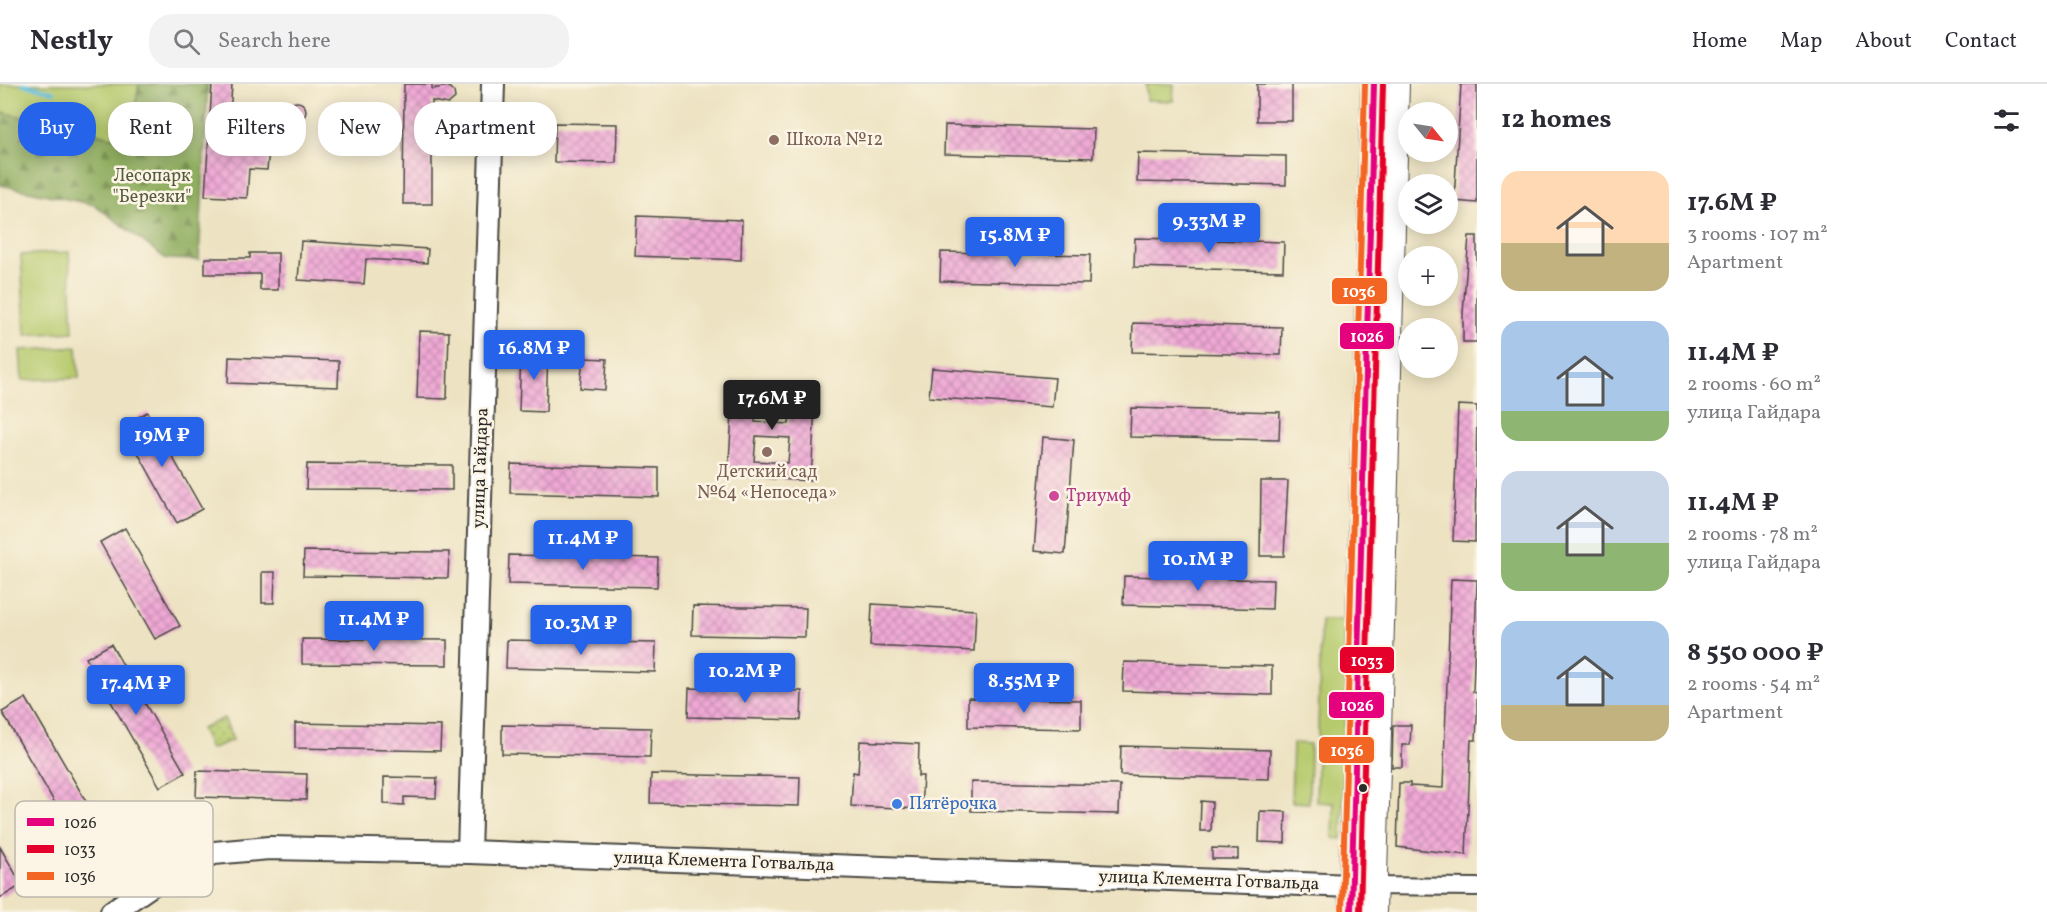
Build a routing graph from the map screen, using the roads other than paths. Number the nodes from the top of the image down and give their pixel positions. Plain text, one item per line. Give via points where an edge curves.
1 (493, 84) edge
2 (1374, 84) edge
3 (1396, 84) edge
4 (469, 852) junction
5 (213, 853) edge
6 (1363, 886) junction
7 (1477, 887) edge
8 (134, 897) edge
9 (112, 912) edge
10 (1351, 912) edge
11 (1373, 912) edge

1 - 4 street, улица Гайдара
2 - 6 main road
3 - 6 main road
4 - 5 street, улица Клемента Готвальда via 269,848
4 - 6 street, улица Клемента Готвальда
6 - 7 street
6 - 10 main road
6 - 11 main road
8 - 9 street, улица Клемента Готвальда

